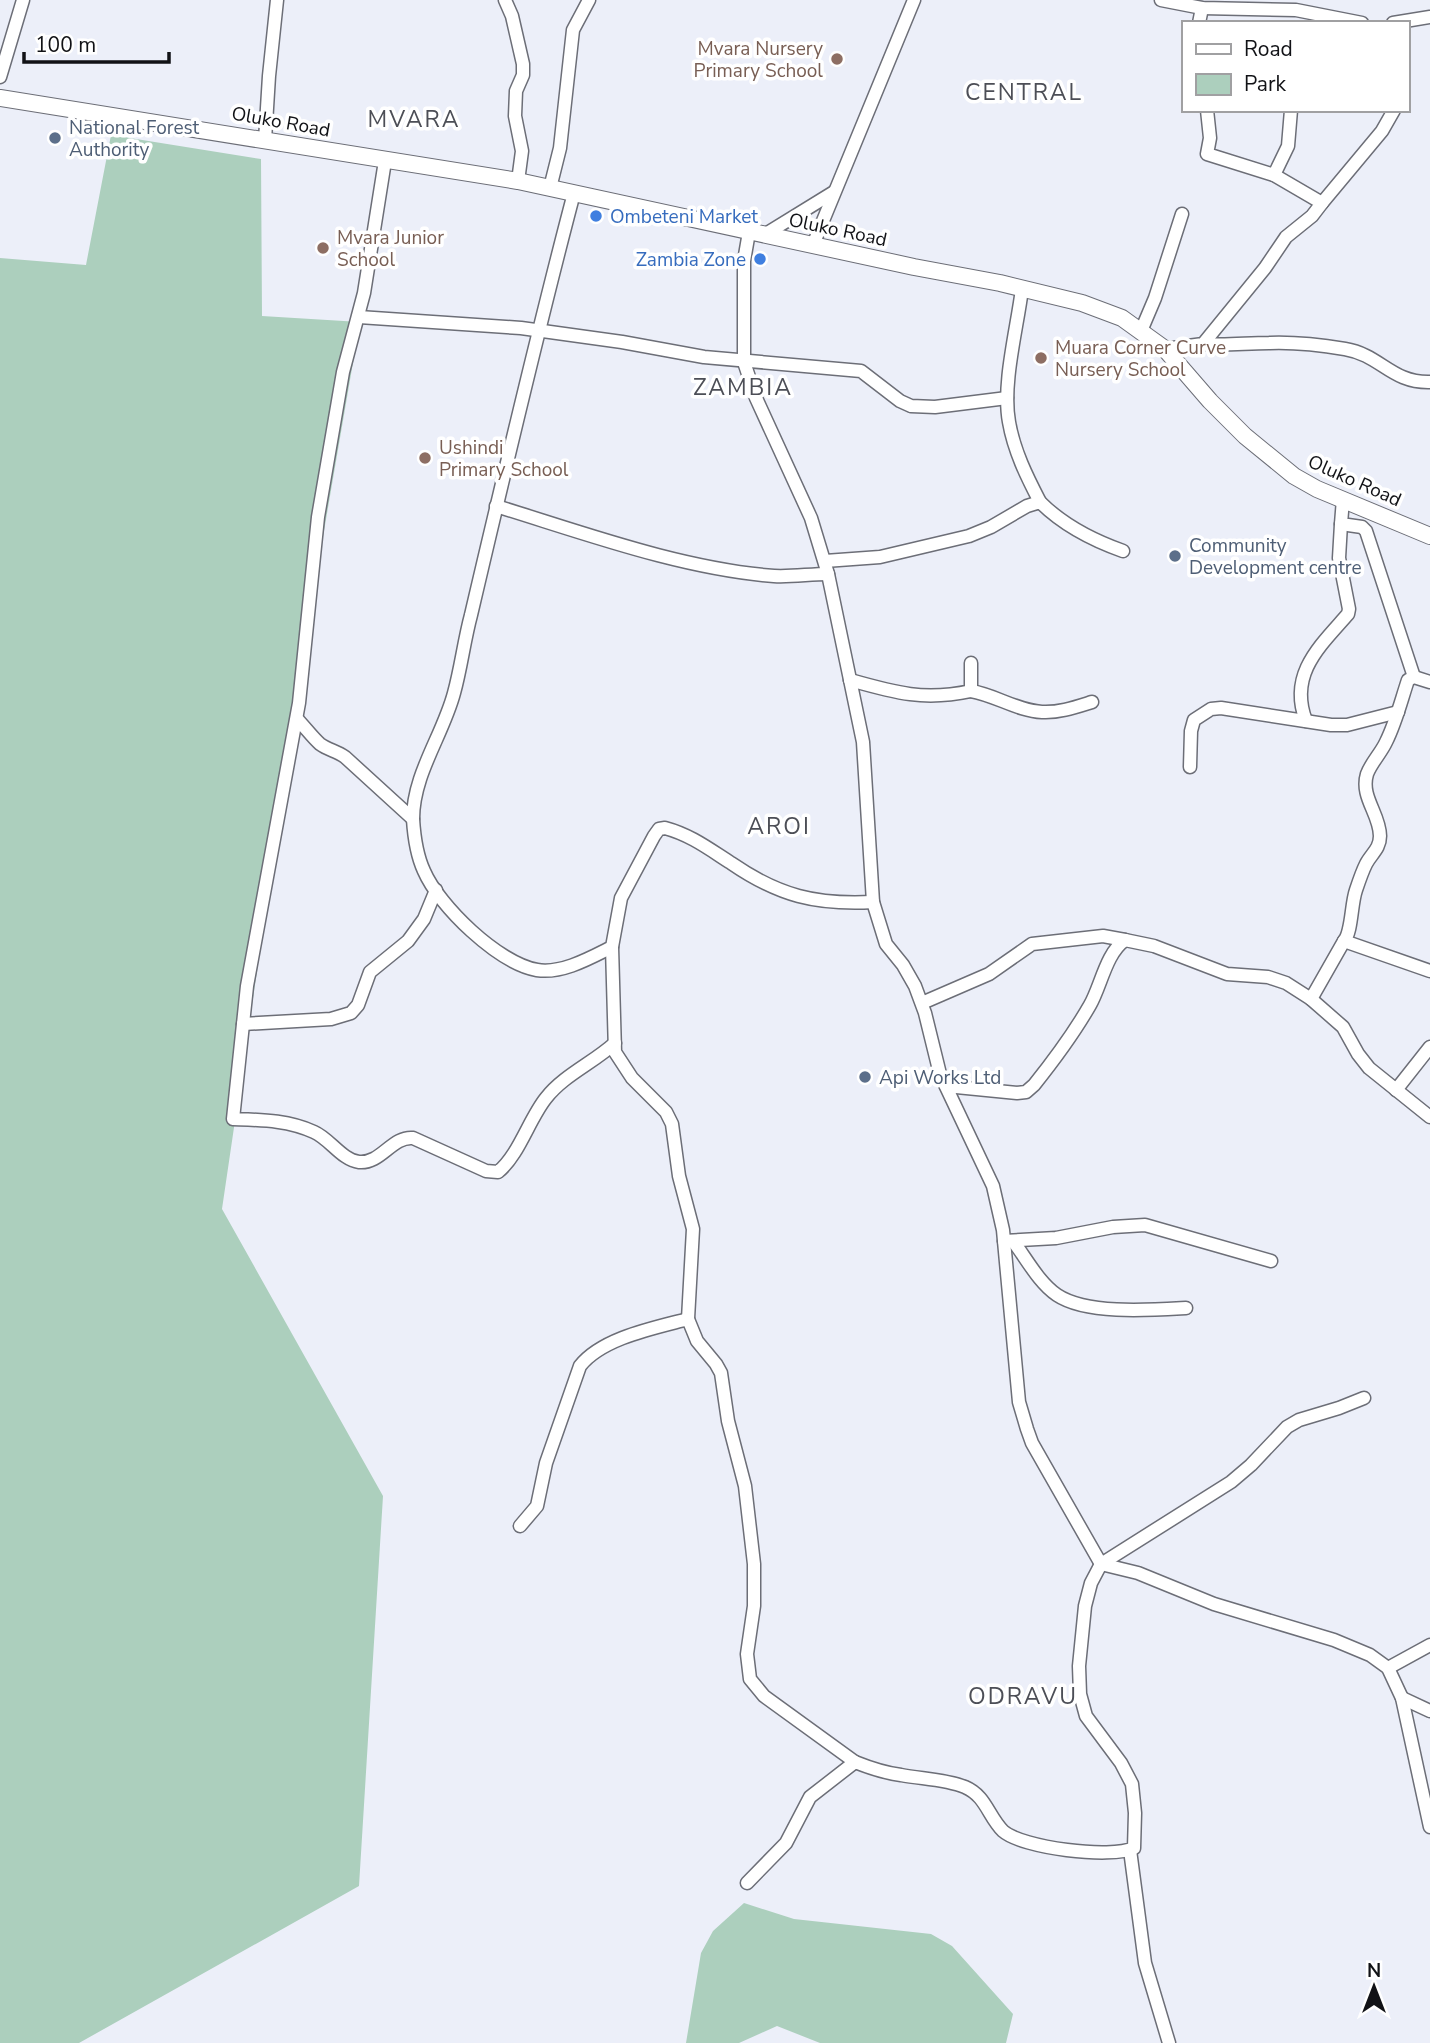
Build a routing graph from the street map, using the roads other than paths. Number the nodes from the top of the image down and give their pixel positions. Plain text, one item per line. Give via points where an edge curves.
1 (23, 0) edge
2 (277, 0) edge
3 (505, 0) edge
4 (589, 0) edge
5 (914, 0) edge
6 (1161, 0) edge
7 (1202, 8) junction
8 (1295, 17) edge
9 (1430, 17) edge
10 (1199, 21) edge
11 (1340, 21) edge
12 (1409, 21) edge
13 (0, 77) edge
14 (0, 98) edge
15 (1207, 112) edge
16 (1290, 112) edge
17 (1393, 112) edge
18 (265, 140) junction
19 (386, 161) junction
20 (1274, 175) junction
21 (518, 181) junction
22 (550, 188) junction
23 (834, 191) junction
24 (574, 193) junction
25 (1322, 204) junction
26 (1182, 214) dead end
27 (757, 233) junction
28 (813, 245) junction
29 (1022, 289) junction
30 (359, 317) junction
31 (539, 330) junction
32 (1141, 331) junction
33 (1203, 344) junction
34 (1165, 349) junction
35 (744, 362) junction
36 (1430, 382) edge
37 (1007, 398) junction
38 (1343, 499) junction
39 (1041, 502) junction
40 (496, 506) junction
41 (1341, 524) junction
42 (1430, 536) edge
43 (1124, 551) dead end
44 (826, 567) junction
45 (971, 663) dead end
46 (1415, 677) junction
47 (850, 680) junction
48 (1430, 682) edge
49 (971, 691) junction
50 (1092, 702) dead end
51 (1398, 712) junction
52 (297, 719) junction
53 (1306, 721) junction
54 (1190, 767) dead end
55 (413, 819) junction
56 (436, 890) junction
57 (873, 902) junction
58 (1125, 940) junction
59 (1345, 941) junction
60 (612, 947) junction
61 (1430, 971) edge
62 (1311, 999) junction
63 (922, 1003) junction
64 (243, 1024) junction
65 (615, 1043) junction
66 (1430, 1047) edge
67 (946, 1086) junction
68 (1396, 1090) junction
69 (1430, 1117) edge
70 (1008, 1241) junction
71 (1271, 1261) dead end
72 (1186, 1308) dead end
73 (688, 1319) junction
74 (1364, 1398) dead end
75 (520, 1526) dead end
76 (1101, 1564) junction
77 (1430, 1645) edge
78 (1388, 1668) junction
79 (1402, 1698) junction
80 (1430, 1711) edge
81 (855, 1762) junction
82 (1430, 1827) edge
83 (1130, 1850) junction
84 (747, 1883) dead end
85 (1169, 2043) edge

1 - 13 street
2 - 18 street
3 - 21 street via 523,64 516,91 522,151
4 - 22 street via 573,30 560,148
5 - 23 street
6 - 7 street
7 - 8 street
7 - 10 street
8 - 11 street
9 - 12 street
14 - 18 main road, Oluko Road
15 - 20 street via 1208,154
16 - 20 street via 1288,146
17 - 25 street
18 - 19 main road, Oluko Road
19 - 21 main road, Oluko Road
19 - 30 street
20 - 25 street
21 - 22 main road, Oluko Road
22 - 24 main road, Oluko Road
23 - 27 street
23 - 28 street
24 - 27 main road, Oluko Road
24 - 31 street
25 - 33 street via 1286,237
26 - 32 street
27 - 28 main road, Oluko Road
27 - 35 street via 744,261
28 - 29 main road, Oluko Road
29 - 32 main road, Oluko Road via 1082,303 1122,318
29 - 37 street
30 - 31 street
30 - 52 street via 343,372 318,517
31 - 35 street
31 - 40 street
32 - 34 main road, Oluko Road
33 - 34 street
33 - 36 street via 1269,342 1349,349 1377,360 1401,378
34 - 38 main road, Oluko Road via 1210,401 1276,464
35 - 37 street via 861,371 911,406 935,408
35 - 44 street via 811,518
37 - 39 street via 1017,452
38 - 41 street
38 - 42 main road, Oluko Road
39 - 43 street via 1076,531
39 - 44 street via 969,536
40 - 44 street via 669,557 772,576 796,577
40 - 55 street via 454,695 427,761
41 - 46 street via 1366,531
41 - 53 street via 1339,558 1349,609 1309,661 1301,703
44 - 47 street
45 - 49 street
46 - 48 street
46 - 51 street via 1408,680
47 - 49 street via 908,695 933,697
47 - 57 street via 863,743
49 - 50 street via 1040,712
51 - 53 street via 1347,724
51 - 59 street via 1367,773 1367,797 1380,835 1351,906 1350,933
52 - 55 street via 318,743 335,749
52 - 64 street
53 - 54 street via 1211,709 1194,720
55 - 56 street via 424,871
56 - 60 street via 481,938 524,966 555,970
56 - 64 street via 408,942 370,972 351,1013 331,1019
57 - 60 street via 806,899 751,876 712,848 659,829 621,898
57 - 63 street via 886,944 903,965
58 - 62 street via 1227,974 1268,978
58 - 63 street via 1103,936 1032,944 989,974
58 - 67 street via 1113,954 1089,1007 1026,1092
59 - 61 street
59 - 62 street
60 - 65 street
62 - 68 street via 1343,1027 1369,1068
63 - 67 street
64 - 65 street via 233,1119 296,1125 360,1162 375,1159 401,1139 413,1138 493,1172 503,1168 556,1087
65 - 73 street via 618,1059 672,1124 693,1229
66 - 68 street
67 - 70 street via 993,1186
68 - 69 street
70 - 71 street via 1145,1225
70 - 72 street via 1063,1298 1120,1310
70 - 76 street via 1023,1417 1032,1443
73 - 75 street via 644,1331 587,1357 559,1422 537,1506
73 - 81 street via 697,1341 721,1374 745,1486 754,1564 747,1654 750,1679 764,1696
74 - 76 street via 1298,1420 1231,1482
76 - 78 street via 1334,1640
76 - 83 street via 1085,1606 1080,1694 1086,1716 1132,1784 1135,1842
77 - 78 street
78 - 79 street
79 - 80 street
79 - 82 street
81 - 83 street via 965,1788 983,1800 1003,1830 1017,1839 1070,1851
81 - 84 street via 810,1797 786,1843
83 - 85 street via 1145,1964

